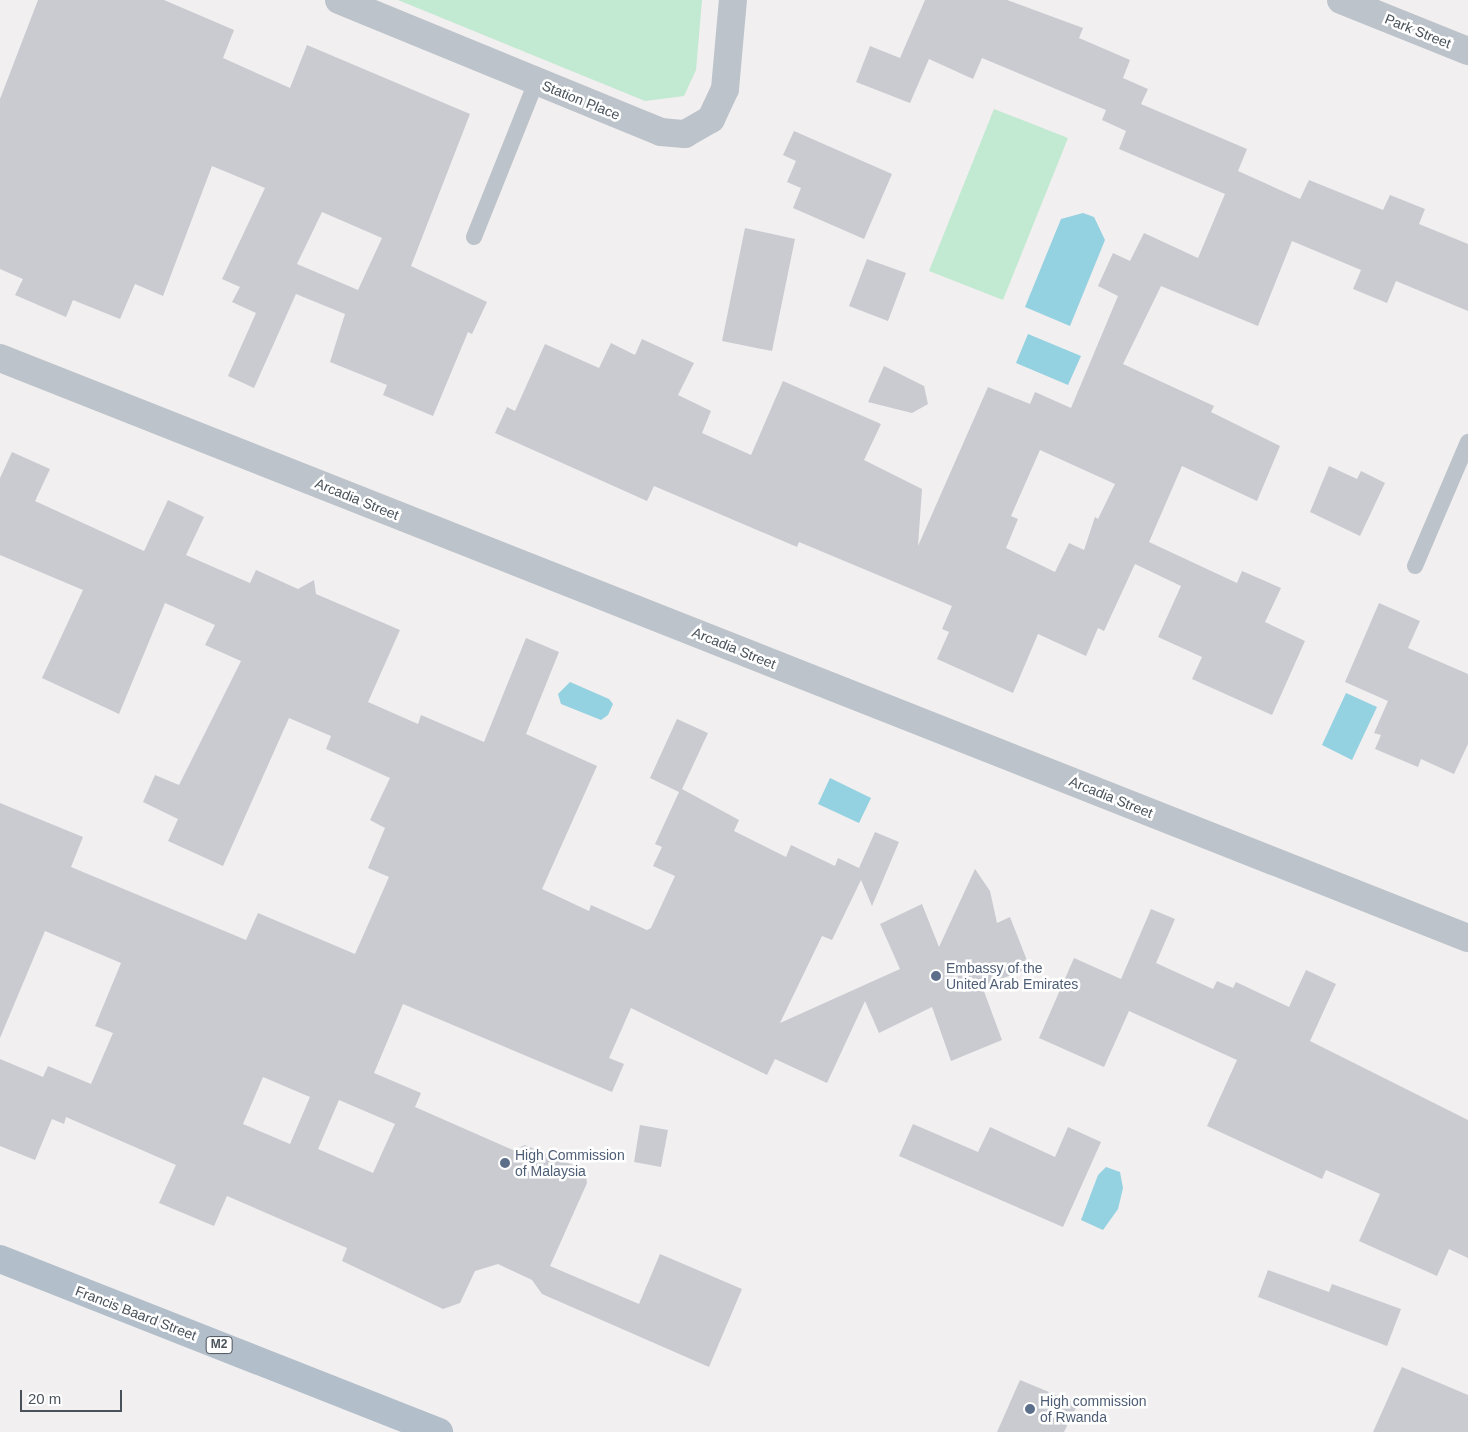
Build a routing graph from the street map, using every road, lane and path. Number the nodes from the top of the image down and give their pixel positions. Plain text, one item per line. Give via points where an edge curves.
1 (339, 0) edge
2 (733, 0) edge
3 (1341, 0) edge
4 (1468, 51) edge
5 (536, 82) junction
6 (474, 237) dead end
7 (0, 358) edge
8 (1468, 442) edge
9 (1415, 566) dead end
10 (1468, 938) edge
11 (0, 1259) edge
12 (439, 1432) edge

1 - 5 street, Station Place
2 - 5 street, Station Place via 725,89 711,119 685,134 661,132
3 - 4 street, Park Street
5 - 6 lane
7 - 10 street, Arcadia Street
8 - 9 lane
11 - 12 main road, Francis Baard Street / M2

